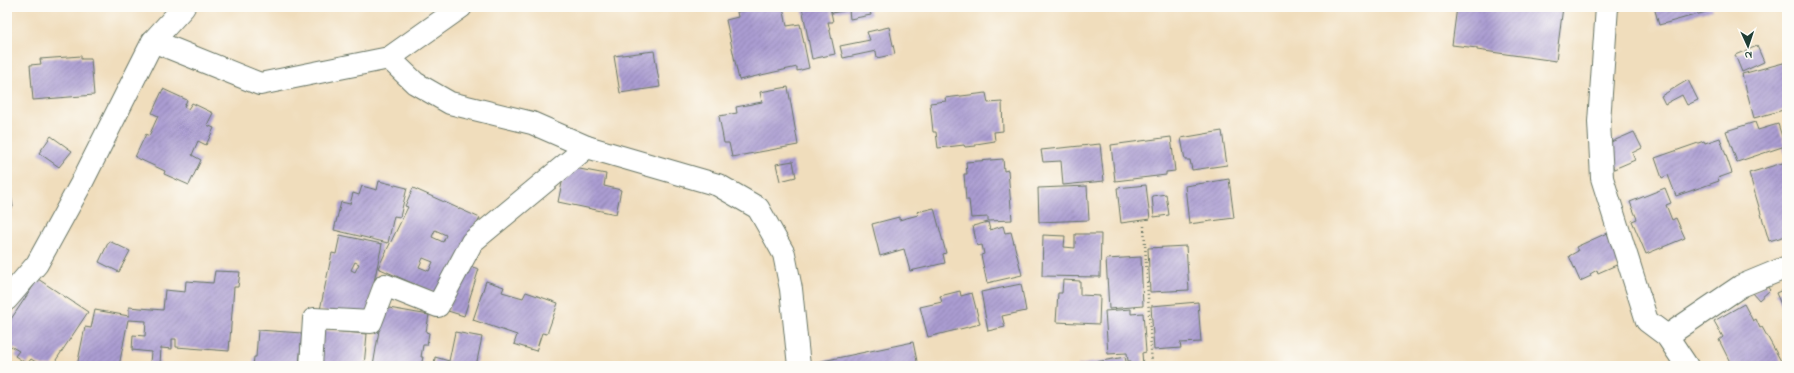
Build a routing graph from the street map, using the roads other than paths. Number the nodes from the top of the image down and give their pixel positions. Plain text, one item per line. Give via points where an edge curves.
1 (184, 7) edge
2 (461, 7) edge
3 (1607, 7) edge
4 (153, 41) junction
5 (389, 58) junction
6 (587, 147) junction
7 (1787, 267) edge
8 (7, 299) edge
9 (1667, 336) junction
10 (311, 366) edge
11 (799, 366) edge
12 (1687, 366) edge

1 - 4 street
2 - 5 street
3 - 9 street via 1599,122 1602,178 1646,322
4 - 5 street via 260,84
4 - 8 street via 81,184 37,264
5 - 6 street via 414,83 450,104 532,123
6 - 10 street via 472,242 438,306 384,285 371,322 314,319
6 - 11 street via 718,185 758,208 784,254 791,289
7 - 9 street via 1741,286
9 - 12 street

